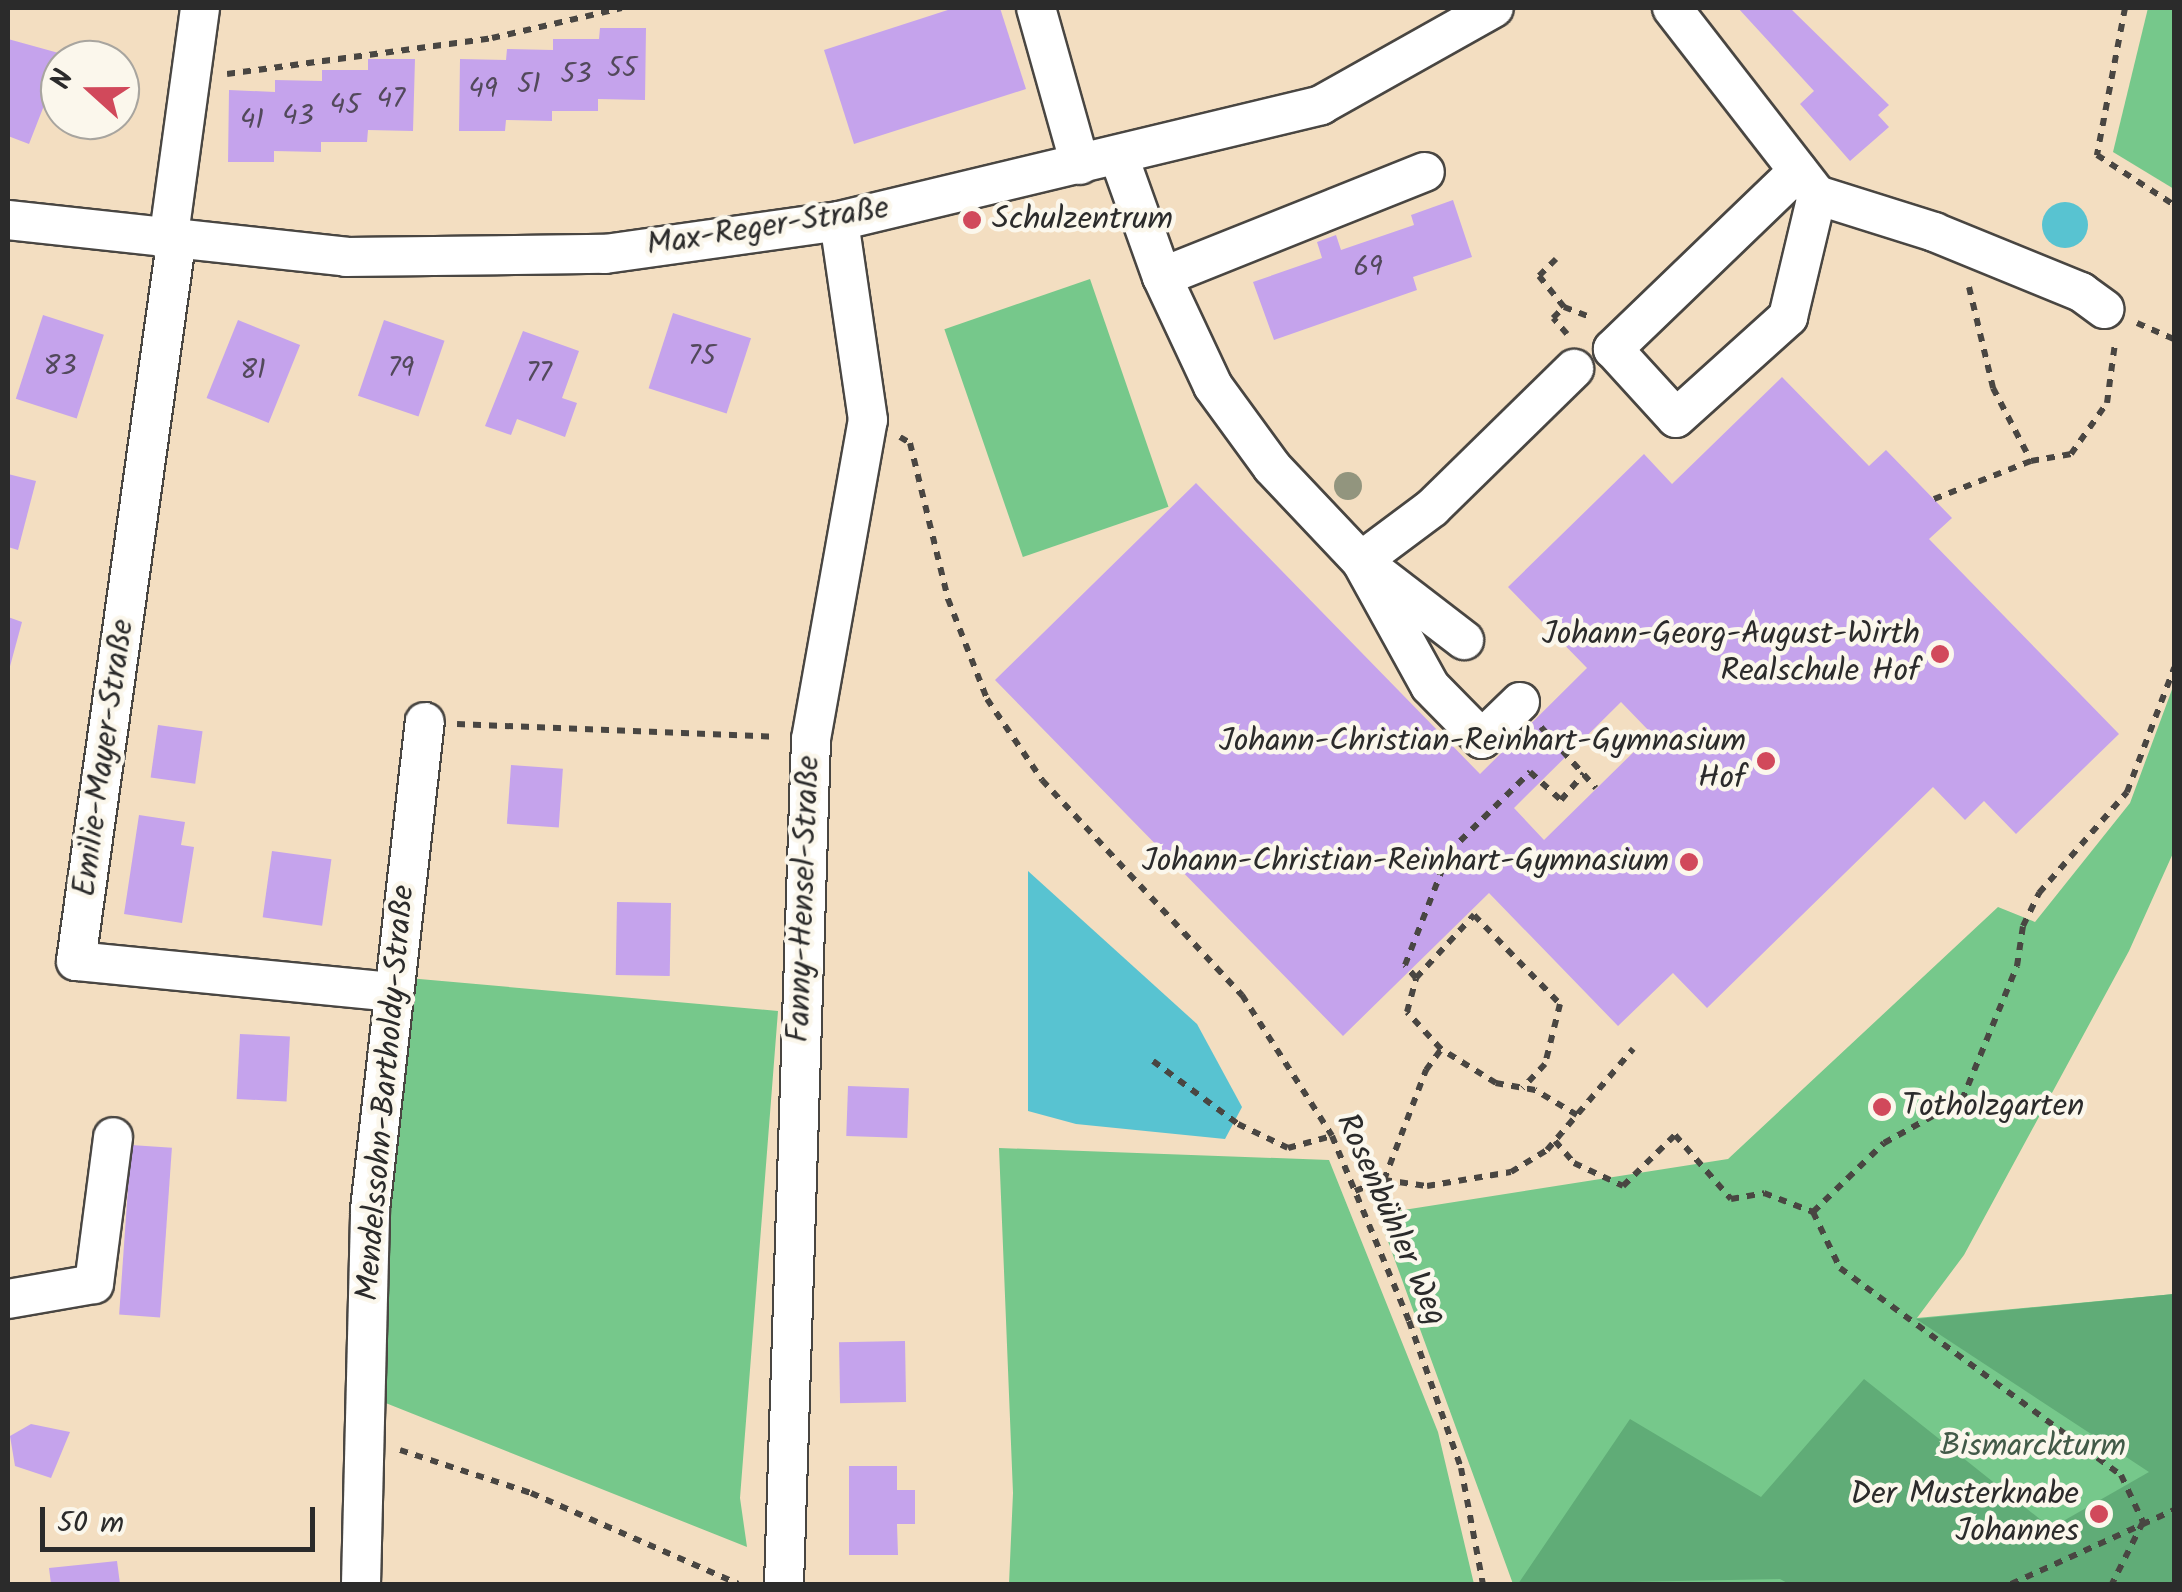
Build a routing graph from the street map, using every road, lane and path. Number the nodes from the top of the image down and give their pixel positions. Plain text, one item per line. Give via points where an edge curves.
1 (200, 8) edge
2 (622, 8) edge
3 (1036, 8) edge
4 (1494, 8) edge
5 (1672, 8) edge
6 (2125, 8) edge
7 (191, 71) junction
8 (1118, 157) junction
9 (1080, 164) junction
10 (1425, 172) dead end
11 (1807, 183) junction
12 (2174, 206) edge
13 (8, 220) edge
14 (838, 221) junction
15 (172, 242) junction
16 (1556, 259) dead end
17 (1162, 277) junction
18 (1564, 307) dead end
19 (2104, 309) joint
20 (1977, 326) dead end
21 (1574, 369) dead end
22 (868, 420) junction
23 (2030, 461) junction
24 (1934, 499) dead end
25 (1361, 561) junction
26 (1464, 640) dead end
27 (2174, 668) edge
28 (1520, 702) dead end
29 (425, 722) joint
30 (810, 739) junction
31 (1567, 756) dead end
32 (1584, 774) junction
33 (1596, 788) dead end
34 (1416, 978) junction
35 (390, 992) junction
36 (1633, 1049) dead end
37 (1442, 1050) junction
38 (1153, 1061) dead end
39 (1523, 1088) junction
40 (1576, 1115) junction
41 (1332, 1136) junction
42 (112, 1137) dead end
43 (1555, 1141) junction
44 (1384, 1180) junction
45 (1355, 1191) junction
46 (1812, 1212) junction
47 (8, 1299) edge
48 (364, 1438) junction
49 (2174, 1510) edge
50 (2143, 1522) junction
51 (361, 1584) edge
52 (738, 1584) edge
53 (784, 1584) edge
54 (1483, 1584) edge
55 (2011, 1584) edge
56 (2112, 1584) edge

1 - 7 street, Emilie-Mayer-Straße
2 - 7 path via 492,38 354,53 245,76
3 - 9 street
4 - 8 street, Max-Reger-Straße via 1320,105
5 - 11 street
6 - 12 path via 2097,156
7 - 15 street, Emilie-Mayer-Straße
8 - 9 street, Max-Reger-Straße
8 - 17 street
9 - 14 street, Max-Reger-Straße
10 - 17 street
11 - 11 street via 1613,348 1676,418 1788,317
11 - 19 street via 2081,292
13 - 15 street, Max-Reger-Straße
14 - 15 street, Max-Reger-Straße via 605,254 346,258
14 - 22 street, Fanny-Hensel-Straße
15 - 35 street, Emilie-Mayer-Straße via 76,961
16 - 18 path via 1539,276
17 - 25 street via 1212,386 1272,467
19 - 23 path via 2116,346 2107,403 2070,454
20 - 23 path via 1993,388
21 - 25 street via 1432,508
22 - 30 street, Fanny-Hensel-Straße
22 - 41 path, Rosenbühler Weg via 910,443 948,598 987,699 1042,780 1242,995
23 - 24 path
25 - 26 street
25 - 28 street via 1430,686 1482,739
27 - 46 path via 2127,792 2038,893 2022,926 2018,966 1962,1100 1884,1142
29 - 30 path
29 - 35 street, Mendelssohn-Bartholdy-Straße
30 - 53 street, Fanny-Hensel-Straße
31 - 32 path
32 - 33 path
32 - 34 path via 1561,800 1530,772 1449,852 1405,965
34 - 37 path via 1407,1012
34 - 39 path via 1474,915 1560,1004 1546,1064
35 - 48 street, Mendelssohn-Bartholdy-Straße via 370,1210
36 - 40 path
37 - 39 path via 1496,1083
37 - 44 path via 1426,1070
38 - 41 path via 1238,1124 1288,1148
39 - 40 path
40 - 43 path
41 - 45 path, Rosenbühler Weg
42 - 47 street via 94,1284
43 - 44 path via 1511,1172 1427,1186
43 - 46 path via 1574,1162 1623,1186 1675,1135 1732,1199 1764,1193
44 - 45 path
45 - 54 path, Rosenbühler Weg via 1460,1468
46 - 50 path via 1840,1268 2121,1475
48 - 51 street, Mendelssohn-Bartholdy-Straße
48 - 52 path via 531,1493
49 - 50 path
50 - 55 path
50 - 56 path

